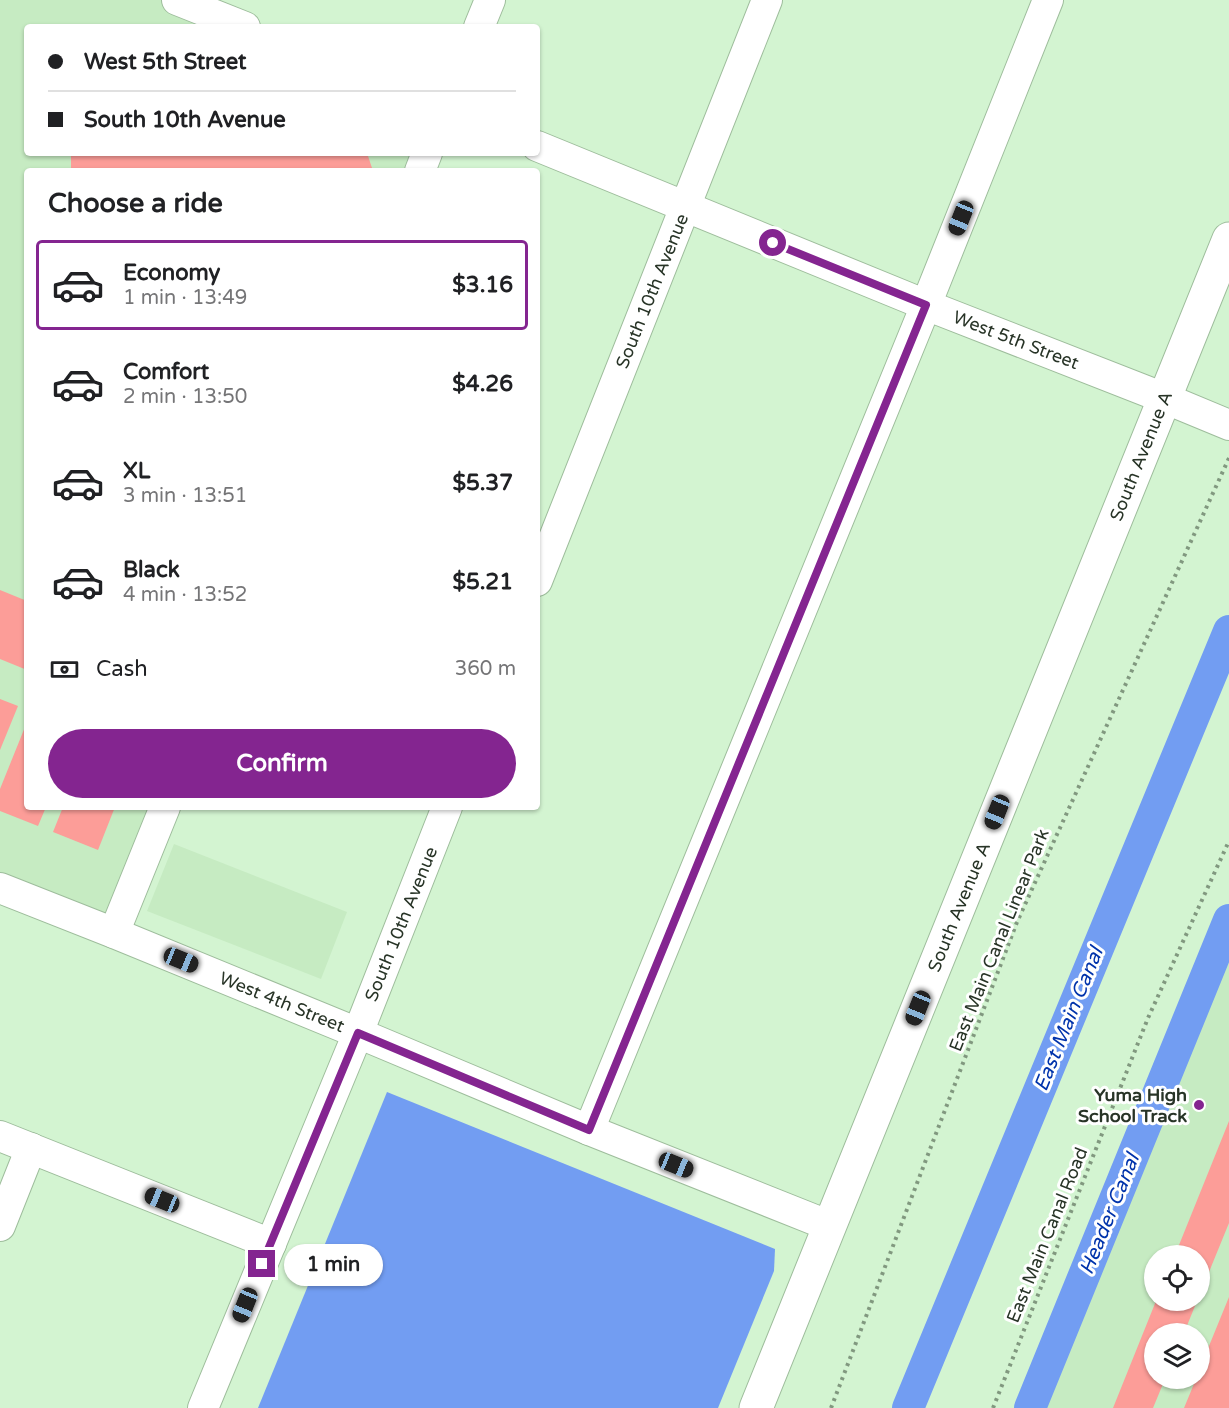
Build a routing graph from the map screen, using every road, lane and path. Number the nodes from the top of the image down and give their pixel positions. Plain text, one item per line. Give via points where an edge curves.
1 (177, 0) edge
2 (490, 0) edge
3 (767, 0) edge
4 (1048, 0) edge
5 (231, 15) edge
6 (480, 24) edge
7 (540, 147) edge
8 (686, 207) junction
9 (1229, 239) edge
10 (926, 305) junction
11 (1164, 398) junction
12 (1229, 426) edge
13 (1229, 458) edge
14 (540, 573) edge
15 (164, 810) edge
16 (446, 810) edge
17 (1229, 842) edge
18 (0, 888) edge
19 (114, 933) junction
20 (358, 1033) junction
21 (589, 1130) junction
22 (0, 1136) edge
23 (31, 1148) junction
24 (0, 1226) edge
25 (830, 1226) junction
26 (271, 1244) junction
27 (203, 1408) edge
28 (756, 1408) edge
29 (831, 1408) edge
30 (993, 1408) edge

1 - 5 street
2 - 6 street
3 - 8 street, South 10th Avenue
4 - 10 street
7 - 8 street, West 5th Street
8 - 10 street, West 5th Street
8 - 14 street, South 10th Avenue
9 - 11 main road, South Avenue A
10 - 11 street, West 5th Street
10 - 21 street
11 - 12 street, West 5th Street
11 - 25 main road, South Avenue A
13 - 29 path, East Main Canal Linear Park via 1017,922
15 - 19 street
16 - 20 street, South 10th Avenue
17 - 30 path, East Main Canal Road via 1148,1018
18 - 19 street, West 4th Street
19 - 20 street, West 4th Street
20 - 21 street, West 4th Street
20 - 26 street, South 10th Avenue
21 - 25 street, West 4th Street
22 - 23 street
23 - 24 street
23 - 26 street
25 - 28 main road, South Avenue A
26 - 27 street, South 10th Avenue

